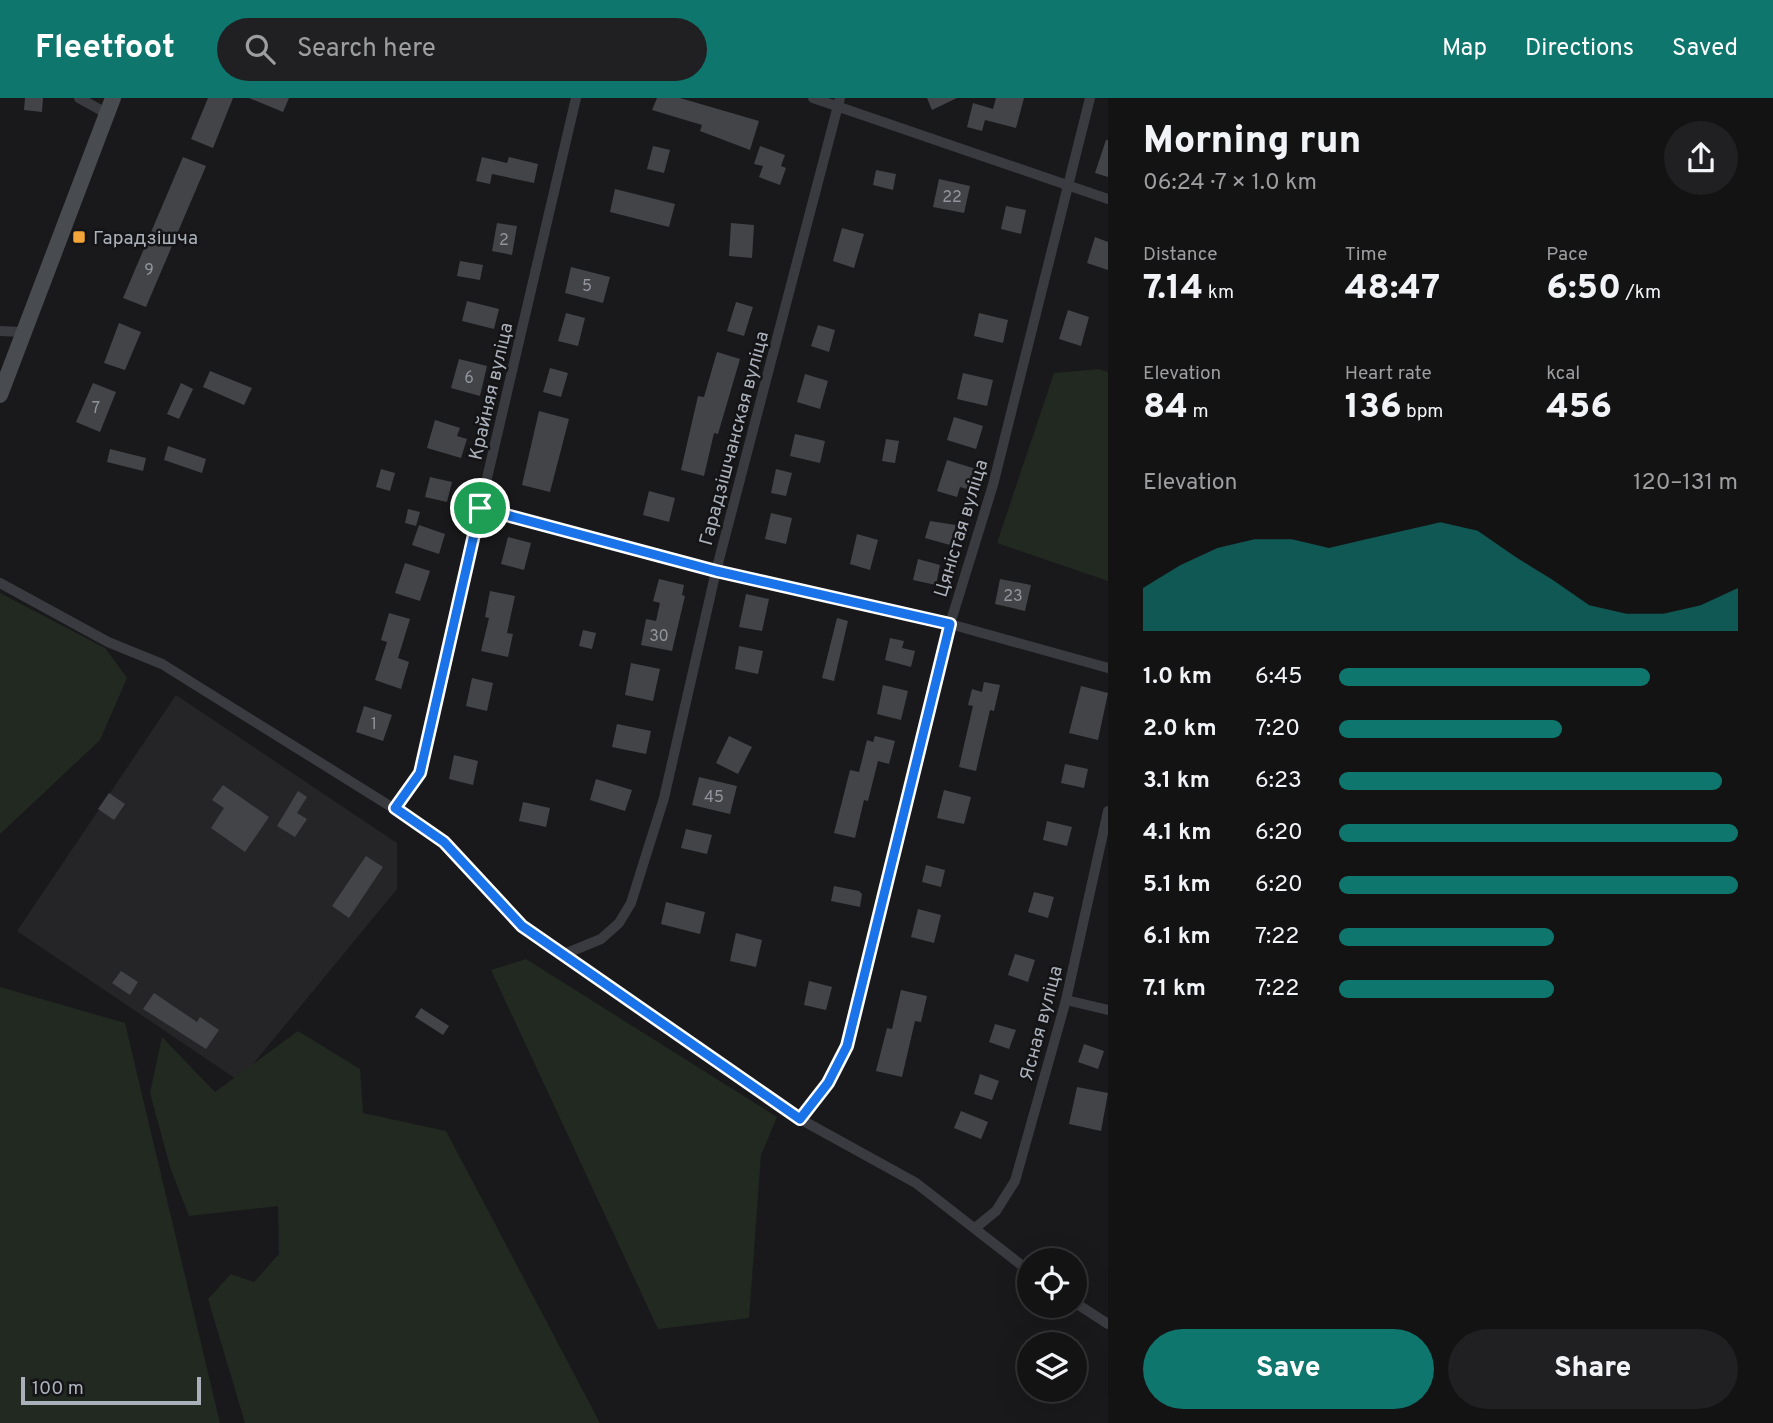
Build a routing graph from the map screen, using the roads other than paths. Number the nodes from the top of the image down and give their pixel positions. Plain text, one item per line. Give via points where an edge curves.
1 (79, 98) edge
2 (113, 98) edge
3 (576, 98) edge
4 (813, 98) edge
5 (1090, 98) edge
6 (839, 102) edge
7 (108, 114) junction
8 (1067, 185) junction
9 (1108, 199) edge
10 (0, 331) edge
11 (23, 332) junction
12 (0, 395) edge
13 (480, 508) junction
14 (716, 571) junction
15 (0, 583) edge
16 (950, 624) junction
17 (1108, 668) edge
18 (395, 808) junction
19 (1108, 811) edge
20 (1105, 835) edge
21 (562, 956) junction
22 (1066, 1000) junction
23 (1108, 1010) edge
24 (800, 1119) junction
25 (975, 1228) junction
26 (1017, 1261) edge
27 (1087, 1310) edge
28 (1108, 1324) edge

1 - 7 street
2 - 7 main road
3 - 13 street, Крайняя вуліца
4 - 6 street
5 - 8 street, Цяністая вуліца
6 - 8 street
6 - 14 street, Гарадзішчанская вуліца
7 - 11 main road
8 - 9 street
8 - 16 street, Цяністая вуліца via 993,485
10 - 11 street
11 - 12 main road
13 - 14 street
13 - 18 street, Крайняя вуліца via 420,773
14 - 16 street
14 - 21 street, Гарадзішчанская вуліца via 664,798 631,903 619,923 601,939
15 - 18 street via 108,642 162,664
16 - 17 street
16 - 24 street, Цяністая вуліца via 847,1046 828,1083
18 - 21 street via 444,842 522,926
19 - 20 street, Ясная вуліца
20 - 22 street, Ясная вуліца
21 - 24 street
22 - 23 street
22 - 25 street, Ясная вуліца via 1015,1181 996,1211
24 - 25 street via 916,1184
25 - 26 street
27 - 28 street

